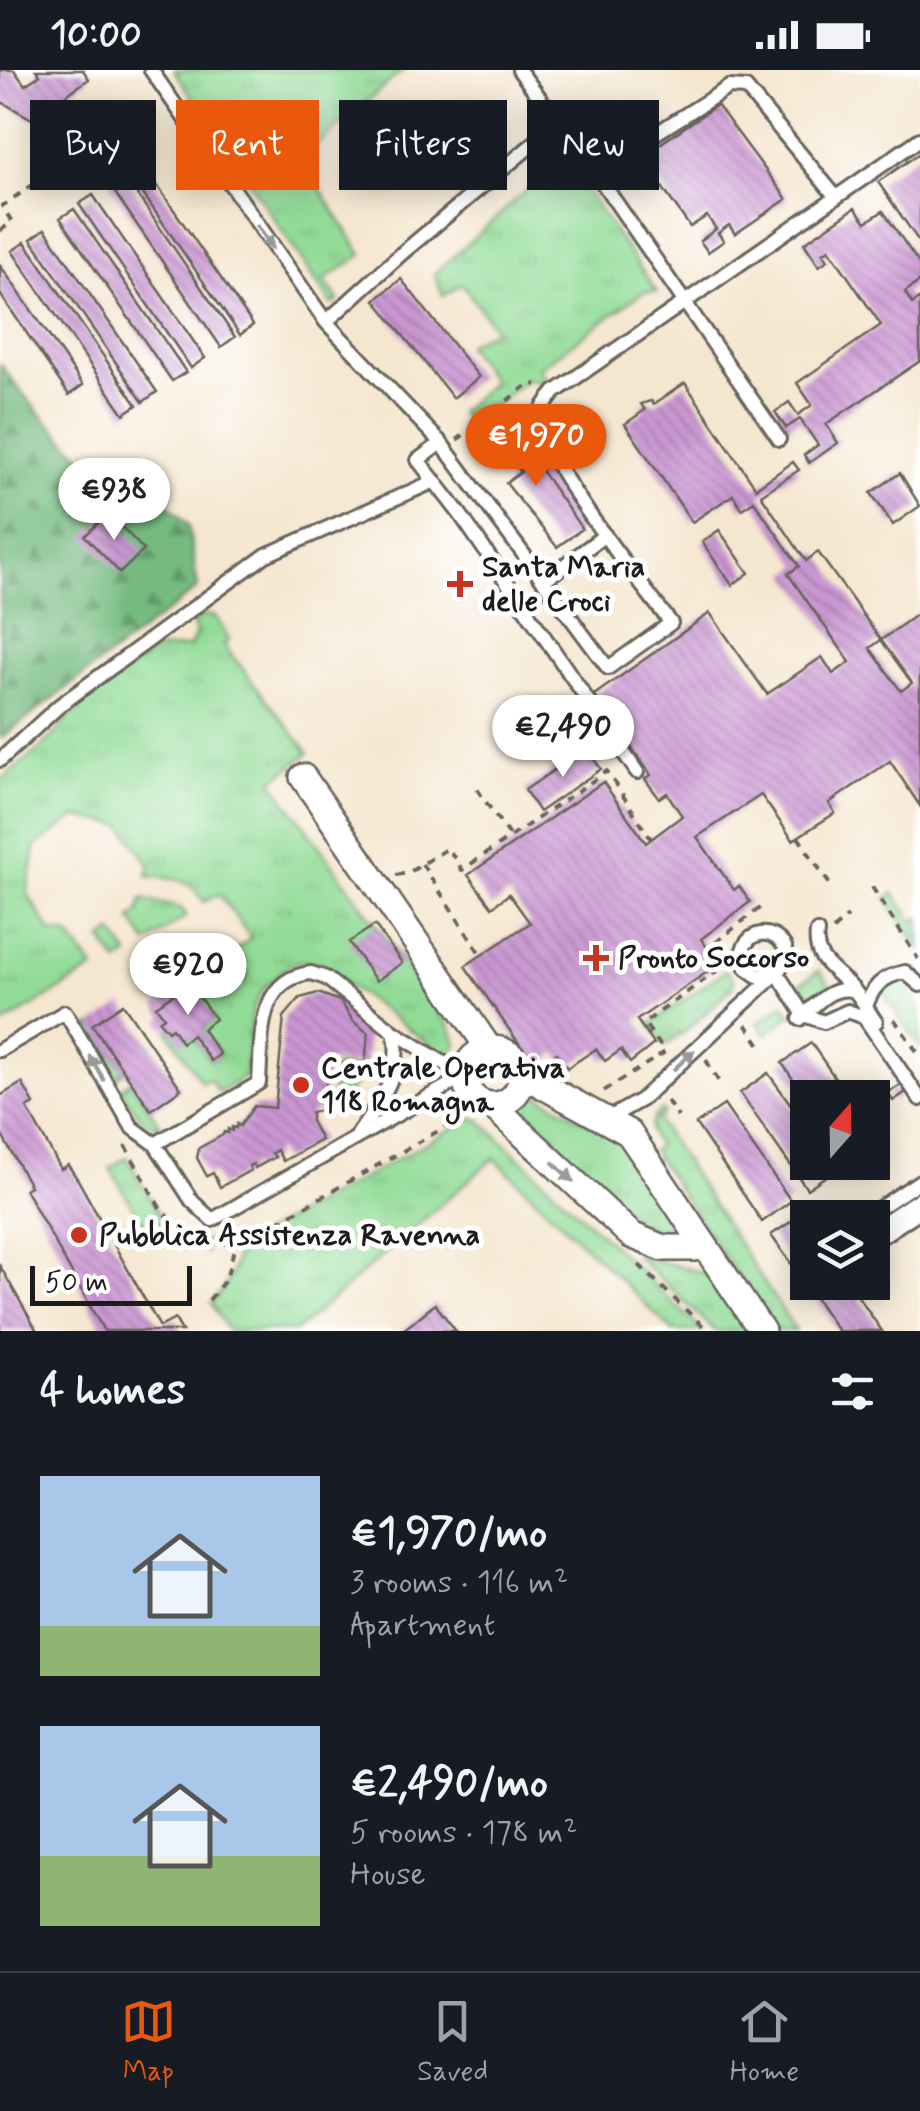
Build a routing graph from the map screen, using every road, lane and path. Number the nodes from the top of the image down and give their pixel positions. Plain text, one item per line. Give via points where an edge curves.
1 (152, 70) edge
2 (519, 70) edge
3 (167, 93) junction
4 (541, 100) edge
5 (659, 131) edge
6 (920, 139) edge
7 (527, 150) edge
8 (607, 190) edge
9 (836, 197) junction
10 (0, 231) edge
11 (682, 303) junction
12 (326, 322) junction
13 (556, 392) junction
14 (779, 439) dead end
15 (443, 446) junction
16 (435, 481) junction
17 (605, 535) junction
18 (543, 580) junction
19 (0, 760) edge
20 (637, 772) dead end
21 (302, 777) dead end
22 (477, 789) dead end
23 (510, 837) junction
24 (798, 837) dead end
25 (652, 839) dead end
26 (422, 864) junction
27 (390, 872) dead end
28 (831, 886) dead end
29 (872, 887) dead end
30 (762, 906) dead end
31 (818, 932) dead end
32 (481, 956) dead end
33 (920, 962) edge
34 (920, 985) edge
35 (855, 991) junction
36 (865, 1012) junction
37 (802, 1017) junction
38 (746, 1024) dead end
39 (394, 1032) junction
40 (762, 1048) dead end
41 (0, 1050) edge
42 (490, 1050) junction
43 (551, 1057) dead end
44 (706, 1060) dead end
45 (520, 1073) junction
46 (562, 1073) dead end
47 (465, 1076) junction
48 (719, 1082) dead end
49 (590, 1086) dead end
50 (920, 1087) edge
51 (664, 1097) dead end
52 (920, 1099) edge
53 (454, 1108) dead end
54 (487, 1111) junction
55 (678, 1116) dead end
56 (459, 1117) junction
57 (607, 1120) junction
58 (355, 1139) junction
59 (155, 1144) junction
60 (920, 1181) edge
61 (920, 1198) edge
62 (890, 1201) edge
63 (920, 1211) edge
64 (890, 1218) edge
65 (890, 1231) edge
66 (218, 1242) dead end
67 (703, 1244) junction
68 (234, 1246) junction
69 (638, 1264) dead end
70 (209, 1300) dead end
71 (708, 1331) edge
72 (762, 1331) edge

1 - 3 lane
2 - 4 lane
3 - 10 path via 2,206 12,222
3 -> 12 lane
5 - 9 lane via 730,86 746,88
6 - 9 lane
7 - 12 lane
8 - 11 lane
9 - 11 lane
11 - 13 lane
11 - 14 lane
12 - 15 lane
13 - 15 path via 530,383
13 - 17 lane via 539,422 547,446
15 - 16 lane via 418,460
15 - 18 lane
16 - 19 lane via 266,555 60,705
16 - 20 lane
17 - 18 lane
17 - 18 lane via 671,622 608,668
21 - 42 street
22 - 23 path
23 - 25 path via 606,771
23 - 26 path via 462,870 448,848
24 - 28 path
26 - 27 path via 402,876
26 - 32 path
29 - 33 path
30 - 49 path via 715,943 728,963 644,1022 665,1052 603,1092
31 - 35 lane via 819,955
34 - 36 lane via 905,972 892,974 874,990
35 - 36 lane
35 - 37 lane via 841,988
36 - 37 lane via 824,1022
36 - 50 lane
36 - 52 lane
57 -> 37 lane via 641,1100 777,972
38 - 40 path
39 - 47 lane
39 - 58 lane via 391,1079
39 - 59 lane via 326,978 296,974 270,997 259,1083
59 -> 41 lane via 132,1127 65,1012
42 - 45 street via 506,1053
42 - 47 street via 470,1061
43 - 46 path
44 - 48 path
45 - 54 street via 514,1096
45 - 57 street
47 - 54 street
47 - 58 lane
51 - 55 path
53 - 56 path
54 - 56 path
54 -> 67 street via 631,1235 663,1248
56 - 68 path
57 - 67 street via 629,1133
58 - 59 lane via 212,1220
60 - 62 lane
61 - 64 lane
63 - 65 lane
66 - 68 path
67 - 72 street
68 - 70 path via 226,1279
69 - 71 path

